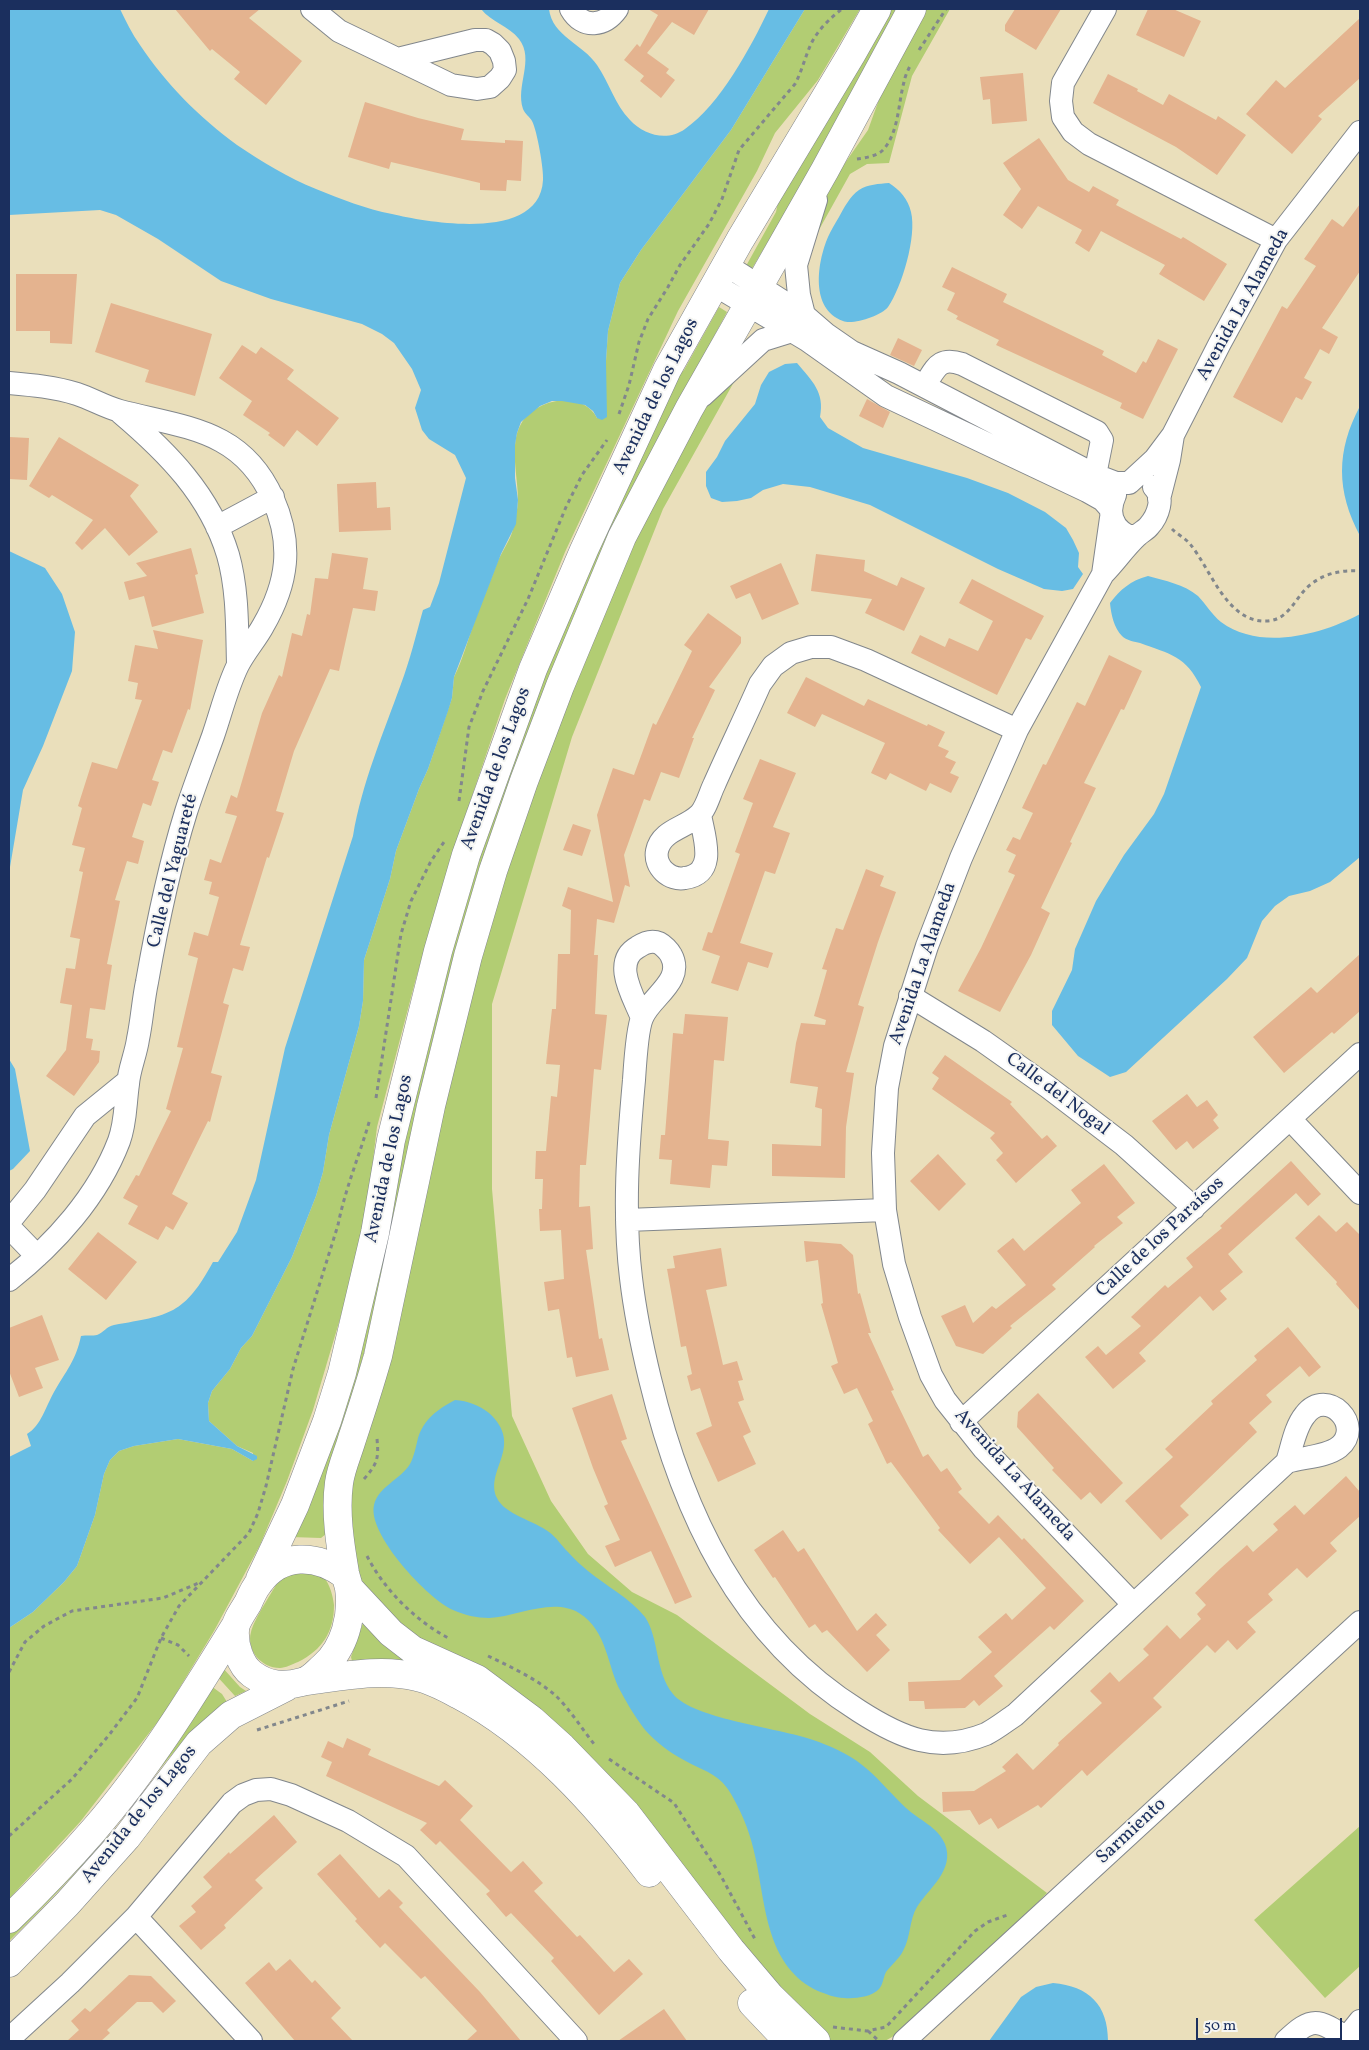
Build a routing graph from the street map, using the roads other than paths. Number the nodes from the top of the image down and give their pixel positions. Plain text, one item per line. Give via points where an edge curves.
1 (312, 9) edge
2 (571, 9) edge
3 (617, 9) edge
4 (876, 9) edge
5 (912, 9) edge
6 (1105, 9) edge
7 (398, 58) dead end
8 (1360, 132) edge
9 (825, 170) junction
10 (1276, 240) junction
11 (721, 275) junction
12 (754, 295) junction
13 (798, 323) junction
14 (9, 383) edge
15 (924, 386) junction
16 (689, 409) junction
17 (117, 410) junction
18 (1173, 435) junction
19 (1095, 475) junction
20 (1129, 483) junction
21 (273, 497) junction
22 (1157, 508) junction
23 (1110, 513) junction
24 (217, 527) junction
25 (1137, 536) junction
26 (1103, 574) junction
27 (238, 665) junction
28 (1017, 730) junction
29 (700, 815) dead end
30 (910, 996) junction
31 (642, 1018) dead end
32 (1360, 1054) edge
33 (128, 1081) junction
34 (1290, 1119) junction
35 (1360, 1193) edge
36 (1194, 1208) junction
37 (885, 1210) junction
38 (627, 1220) junction
39 (9, 1222) edge
40 (9, 1227) edge
41 (37, 1256) junction
42 (9, 1280) edge
43 (961, 1422) junction
44 (1287, 1462) dead end
45 (347, 1581) junction
46 (258, 1584) junction
47 (1133, 1604) junction
48 (1360, 1622) edge
49 (234, 1628) junction
50 (297, 1684) junction
51 (136, 1916) junction
52 (9, 1919) edge
53 (9, 1962) edge
54 (1350, 2033) edge
55 (823, 2034) edge
56 (9, 2039) edge
57 (251, 2041) edge
58 (576, 2041) edge
59 (788, 2041) edge
60 (904, 2041) edge
61 (1286, 2041) edge

1 - 7 street via 339,30
2 - 3 street via 584,21 594,24 604,21
4 - 11 street, Avenida de los Lagos
5 - 9 street, Avenida de los Lagos
6 - 10 street via 1063,84 1063,117 1073,132 1089,144
8 - 10 street, Avenida La Alameda
9 - 12 street, Avenida de los Lagos
9 - 13 street via 796,265
10 - 18 street, Avenida La Alameda
11 - 12 street
11 - 46 street, Avenida de los Lagos via 667,370 584,550 534,669 469,846 438,950 391,1140 375,1233 342,1373 328,1421 295,1505
12 - 13 street
12 - 16 street, Avenida de los Lagos
13 - 15 street via 826,334 852,352
13 - 16 street via 763,340
13 - 23 street via 886,396 1087,491 1103,500
14 - 17 street, Calle del Yaguareté via 76,394
15 - 19 street
15 - 19 street via 942,363 950,360 1096,432 1102,440
16 - 45 street, Avenida de los Lagos via 622,537 560,686 493,872 471,947 431,1106 378,1356 339,1479 337,1501
17 - 21 street, Calle del Yaguareté via 202,431 220,440 248,459
17 - 24 street, Calle del Yaguareté via 156,443 183,472
18 - 20 street, Avenida La Alameda via 1155,459
18 - 22 street, Avenida La Alameda
19 - 20 street via 1116,483
20 - 22 street via 1142,482 1156,489
20 - 23 street via 1114,496
21 - 24 street
21 - 27 street, Calle del Yaguareté via 286,540 281,589
22 - 25 street via 1148,527
23 - 25 street via 1121,533
23 - 26 street, Avenida La Alameda
24 - 27 street, Calle del Yaguareté via 231,573
25 - 26 street, Avenida La Alameda
26 - 28 street, Avenida La Alameda
27 - 33 street, Calle del Yaguareté via 186,814 161,909
28 - 29 street via 866,660 832,647 811,647 791,653 773,666 760,684
28 - 30 street, Avenida La Alameda via 961,858
30 - 36 street, Calle del Nogal via 983,1040 1048,1086 1124,1145
30 - 37 street, Avenida La Alameda via 887,1088
31 - 38 street via 627,1157
32 - 34 street, Calle de los Paraísos
33 - 39 street via 85,1116
33 - 41 street, Calle del Yaguareté via 124,1126 95,1188 71,1220
34 - 35 street
34 - 36 street, Calle de los Paraísos
36 - 43 street, Calle de los Paraísos
37 - 38 street
37 - 43 street, Avenida La Alameda via 894,1264 910,1317 931,1375
38 - 47 street via 639,1331 674,1463 696,1520 722,1570 750,1612 810,1676 840,1699 894,1732 919,1741 943,1744 989,1733 1015,1715
40 - 41 street
41 - 42 street, Calle del Yaguareté
43 - 47 street, Avenida La Alameda
44 - 47 street
45 - 46 street via 332,1566 315,1560 296,1559 282,1563
45 - 50 street via 350,1610 339,1647 327,1664
45 - 55 street via 391,1633 408,1646 477,1679 562,1747 626,1813 763,1988
46 - 49 street
48 - 60 street, Sarmiento
49 - 50 street via 242,1662 251,1674 265,1682
49 - 52 street, Avenida de los Lagos via 190,1701 94,1830
50 - 53 street, Avenida de los Lagos via 231,1715 199,1743 127,1837
50 - 59 street via 384,1672 418,1677 448,1689 510,1726 609,1824 725,1972
51 - 56 street
51 - 57 street
51 - 58 street via 232,1803 243,1795 271,1788 348,1821 406,1856
54 - 61 street via 1312,2023

